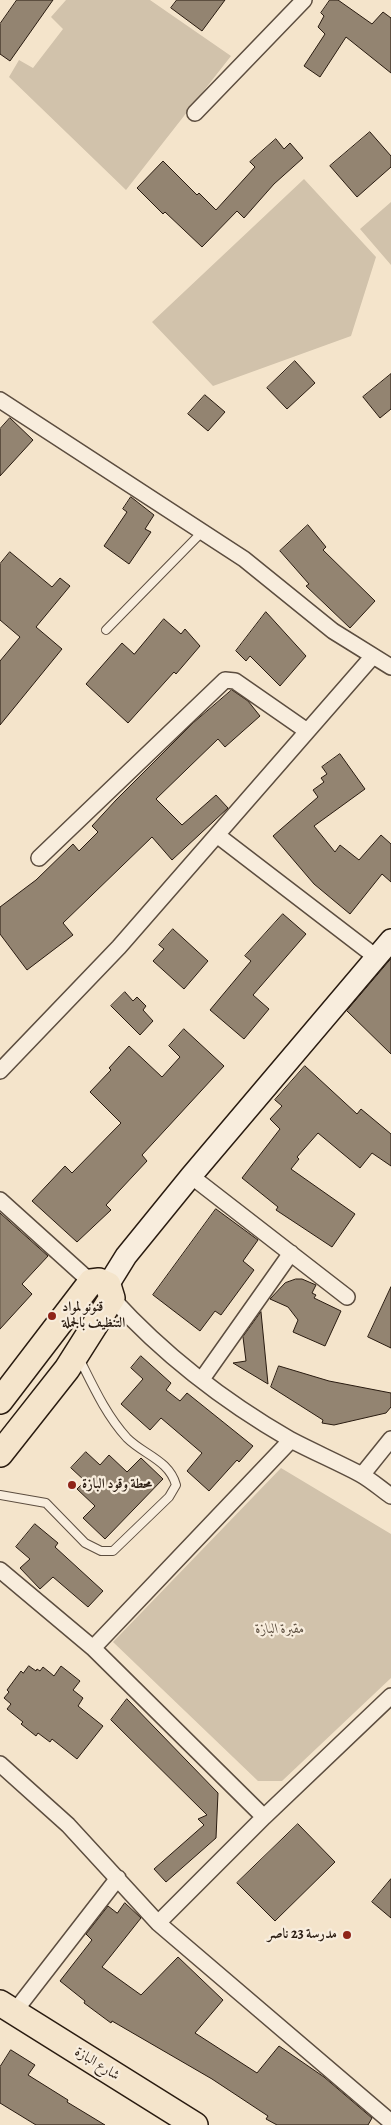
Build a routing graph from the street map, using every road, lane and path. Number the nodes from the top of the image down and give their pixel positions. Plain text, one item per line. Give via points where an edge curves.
1 (304, 0) edge
2 (195, 113) dead end
3 (0, 400) edge
4 (203, 532) junction
5 (106, 630) dead end
6 (373, 656) junction
7 (391, 667) edge
8 (307, 731) junction
9 (217, 835) junction
10 (39, 858) dead end
11 (391, 940) edge
12 (376, 957) junction
13 (0, 1071) edge
14 (191, 1176) junction
15 (0, 1200) edge
16 (291, 1253) junction
17 (104, 1288) junction
18 (347, 1298) dead end
19 (77, 1354) junction
20 (202, 1378) junction
21 (0, 1401) edge
22 (391, 1439) edge
23 (291, 1440) junction
24 (0, 1454) edge
25 (362, 1475) junction
26 (0, 1495) edge
27 (391, 1496) edge
28 (0, 1570) edge
29 (93, 1648) junction
30 (391, 1696) edge
31 (0, 1764) edge
32 (264, 1817) junction
33 (118, 1878) junction
34 (158, 1922) junction
35 (5, 2011) edge
36 (391, 2122) edge
37 (172, 2125) edge
38 (195, 2125) edge

1 - 2 street
3 - 4 street
4 - 5 lane
4 - 6 street via 244,560 333,631
6 - 7 street
6 - 8 street
8 - 9 street
8 - 10 street via 235,681 225,680
9 - 12 street
9 - 13 street via 119,947
11 - 12 main road
12 - 14 main road
14 - 16 street
14 - 17 main road
15 - 17 street
16 - 18 street
16 - 20 street
17 - 19 main road
17 - 20 street via 149,1337
17 - 21 main road
19 - 24 main road
19 - 26 lane via 103,1406 128,1438 172,1472 176,1485 169,1497 113,1551 101,1552 85,1543 46,1503
20 - 23 street
22 - 25 street
23 - 25 street
23 - 29 street
25 - 27 street
28 - 29 street
29 - 32 street
30 - 32 street
31 - 33 street via 68,1825
32 - 34 street
33 - 34 street
33 - 35 street
34 - 36 street
35 - 37 main road, شارع البازة
35 - 38 main road, شارع البازة

